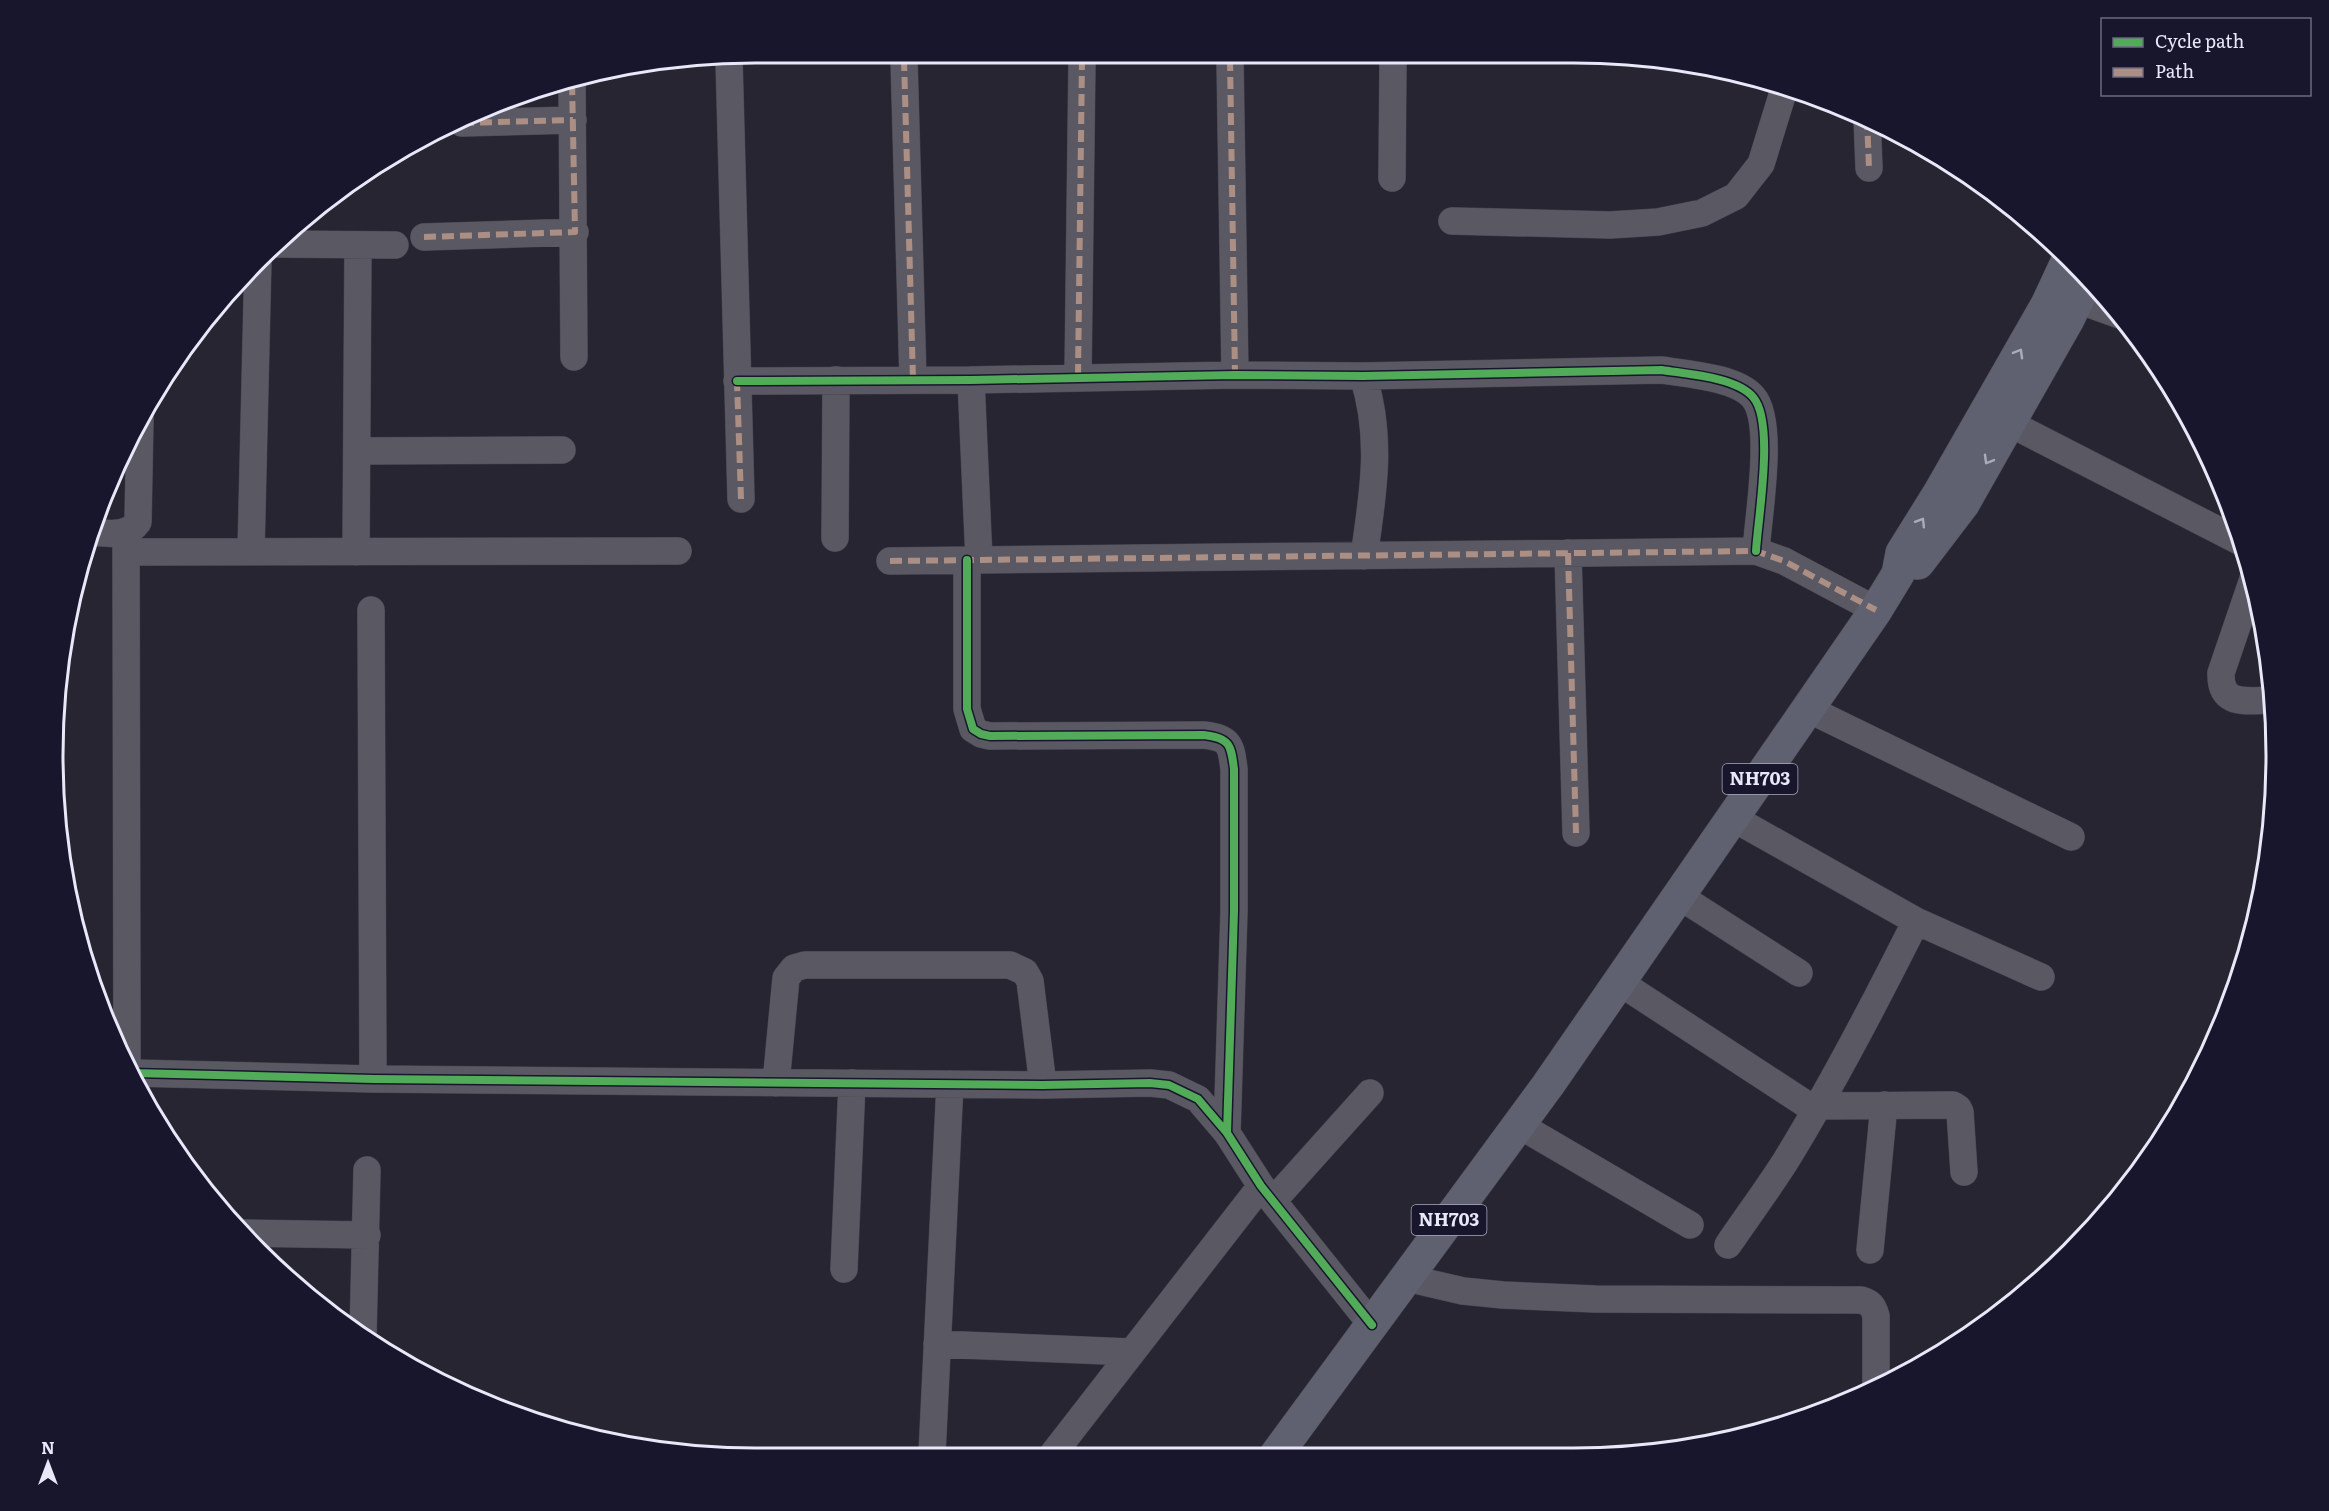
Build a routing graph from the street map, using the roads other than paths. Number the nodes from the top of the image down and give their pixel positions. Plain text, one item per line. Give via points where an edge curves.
1 (904, 63) edge
2 (1082, 63) edge
3 (1230, 63) edge
4 (1393, 63) edge
5 (729, 64) edge
6 (572, 88) edge
7 (1782, 96) edge
8 (573, 120) junction
9 (475, 123) edge
10 (1867, 128) edge
11 (1869, 168) dead end
12 (1392, 178) dead end
13 (1452, 221) dead end
14 (574, 232) junction
15 (424, 237) dead end
16 (289, 244) edge
17 (358, 245) junction
18 (395, 245) dead end
19 (2065, 268) edge
20 (258, 275) edge
21 (2082, 290) edge
22 (574, 357) dead end
23 (1235, 375) junction
24 (1078, 376) junction
25 (1363, 376) junction
26 (836, 380) junction
27 (913, 380) junction
28 (970, 380) junction
29 (737, 381) junction
30 (2009, 423) junction
31 (140, 438) edge
32 (562, 450) dead end
33 (357, 451) junction
34 (741, 499) dead end
35 (99, 535) edge
36 (2230, 536) edge
37 (835, 538) dead end
38 (126, 542) junction
39 (678, 551) dead end
40 (1756, 551) junction
41 (250, 552) junction
42 (356, 552) junction
43 (1568, 553) junction
44 (1364, 556) junction
45 (973, 560) junction
46 (890, 561) dead end
47 (1898, 574) junction
48 (2247, 596) edge
49 (371, 610) dead end
50 (1876, 610) junction
51 (2264, 700) edge
52 (1808, 709) junction
53 (1733, 818) junction
54 (1576, 833) dead end
55 (2071, 837) dead end
56 (1679, 896) junction
57 (1916, 921) junction
58 (1798, 973) dead end
59 (2041, 976) dead end
60 (1619, 982) junction
61 (127, 1046) edge
62 (140, 1073) edge
63 (373, 1079) junction
64 (776, 1083) junction
65 (852, 1083) junction
66 (950, 1084) junction
67 (1043, 1084) junction
68 (1370, 1093) dead end
69 (1884, 1105) junction
70 (1816, 1108) junction
71 (1519, 1125) junction
72 (1227, 1133) junction
73 (367, 1170) dead end
74 (1964, 1172) dead end
75 (1267, 1194) junction
76 (1690, 1225) dead end
77 (255, 1233) edge
78 (367, 1235) junction
79 (1728, 1245) dead end
80 (1870, 1250) dead end
81 (844, 1269) dead end
82 (1407, 1278) junction
83 (1372, 1325) junction
84 (363, 1326) edge
85 (937, 1344) junction
86 (1131, 1352) junction
87 (1876, 1379) edge
88 (932, 1448) edge
89 (1058, 1448) edge
90 (1281, 1448) edge

1 - 27 street
2 - 24 street
3 - 23 street
4 - 12 street
5 - 29 street
6 - 8 street
7 - 13 street via 1761,165 1736,196 1702,213 1658,222 1610,225
8 - 9 street
8 - 14 street
10 - 11 street
14 - 15 street
14 - 22 street
16 - 17 street
17 - 18 street
17 - 33 street
47 -> 19 highway, NH703 via 1902,553 2047,305
20 - 41 street
21 - 30 highway, NH703
23 - 24 street
23 - 25 street
24 - 28 street
25 - 40 street via 1662,370 1742,388 1761,411 1765,436
25 - 44 street via 1376,430
26 - 27 street
26 - 29 street
26 - 37 street
27 - 28 street
28 - 45 street
29 - 34 street
30 - 36 street
30 -> 47 highway, NH703 via 1963,504 1918,563
31 - 38 street via 139,515
32 - 33 street
33 - 42 street
35 - 38 street
38 - 41 street
38 - 61 street
39 - 42 street
40 - 43 street
40 - 50 street via 1784,561
41 - 42 street
43 - 44 street
43 - 54 street
44 - 45 street
45 - 46 street
45 - 72 street via 967,709 973,729 990,736 1204,735 1219,737 1231,748 1234,911
47 - 50 highway, NH703
48 - 51 street via 2221,673 2221,685 2231,698
49 - 63 street
50 - 52 highway, NH703
52 - 53 highway, NH703
52 - 55 street
53 - 56 highway, NH703
53 - 57 street
56 - 58 street
56 - 60 highway, NH703
57 - 59 street
57 - 70 street via 1865,1023
60 - 70 street
60 - 71 highway, NH703
62 - 63 street
63 - 64 street
64 - 65 street
64 - 67 street via 786,978 794,968 1010,965 1025,972 1030,981
65 - 66 street
65 - 81 street
66 - 67 street
66 - 85 street
67 - 72 street via 1169,1084 1198,1099
68 - 75 street
69 - 70 street
69 - 74 street via 1944,1104 1958,1108
69 - 80 street
70 - 79 street
71 - 76 street
71 - 82 highway, NH703
72 - 75 street
73 - 78 street
75 - 83 street
75 - 86 street
77 - 78 street
78 - 84 street
82 - 83 highway, NH703
82 - 87 street via 1463,1292 1503,1295 1861,1300 1874,1307 1876,1316
83 - 90 highway, NH703
85 - 86 street
85 - 88 street
86 - 89 street

